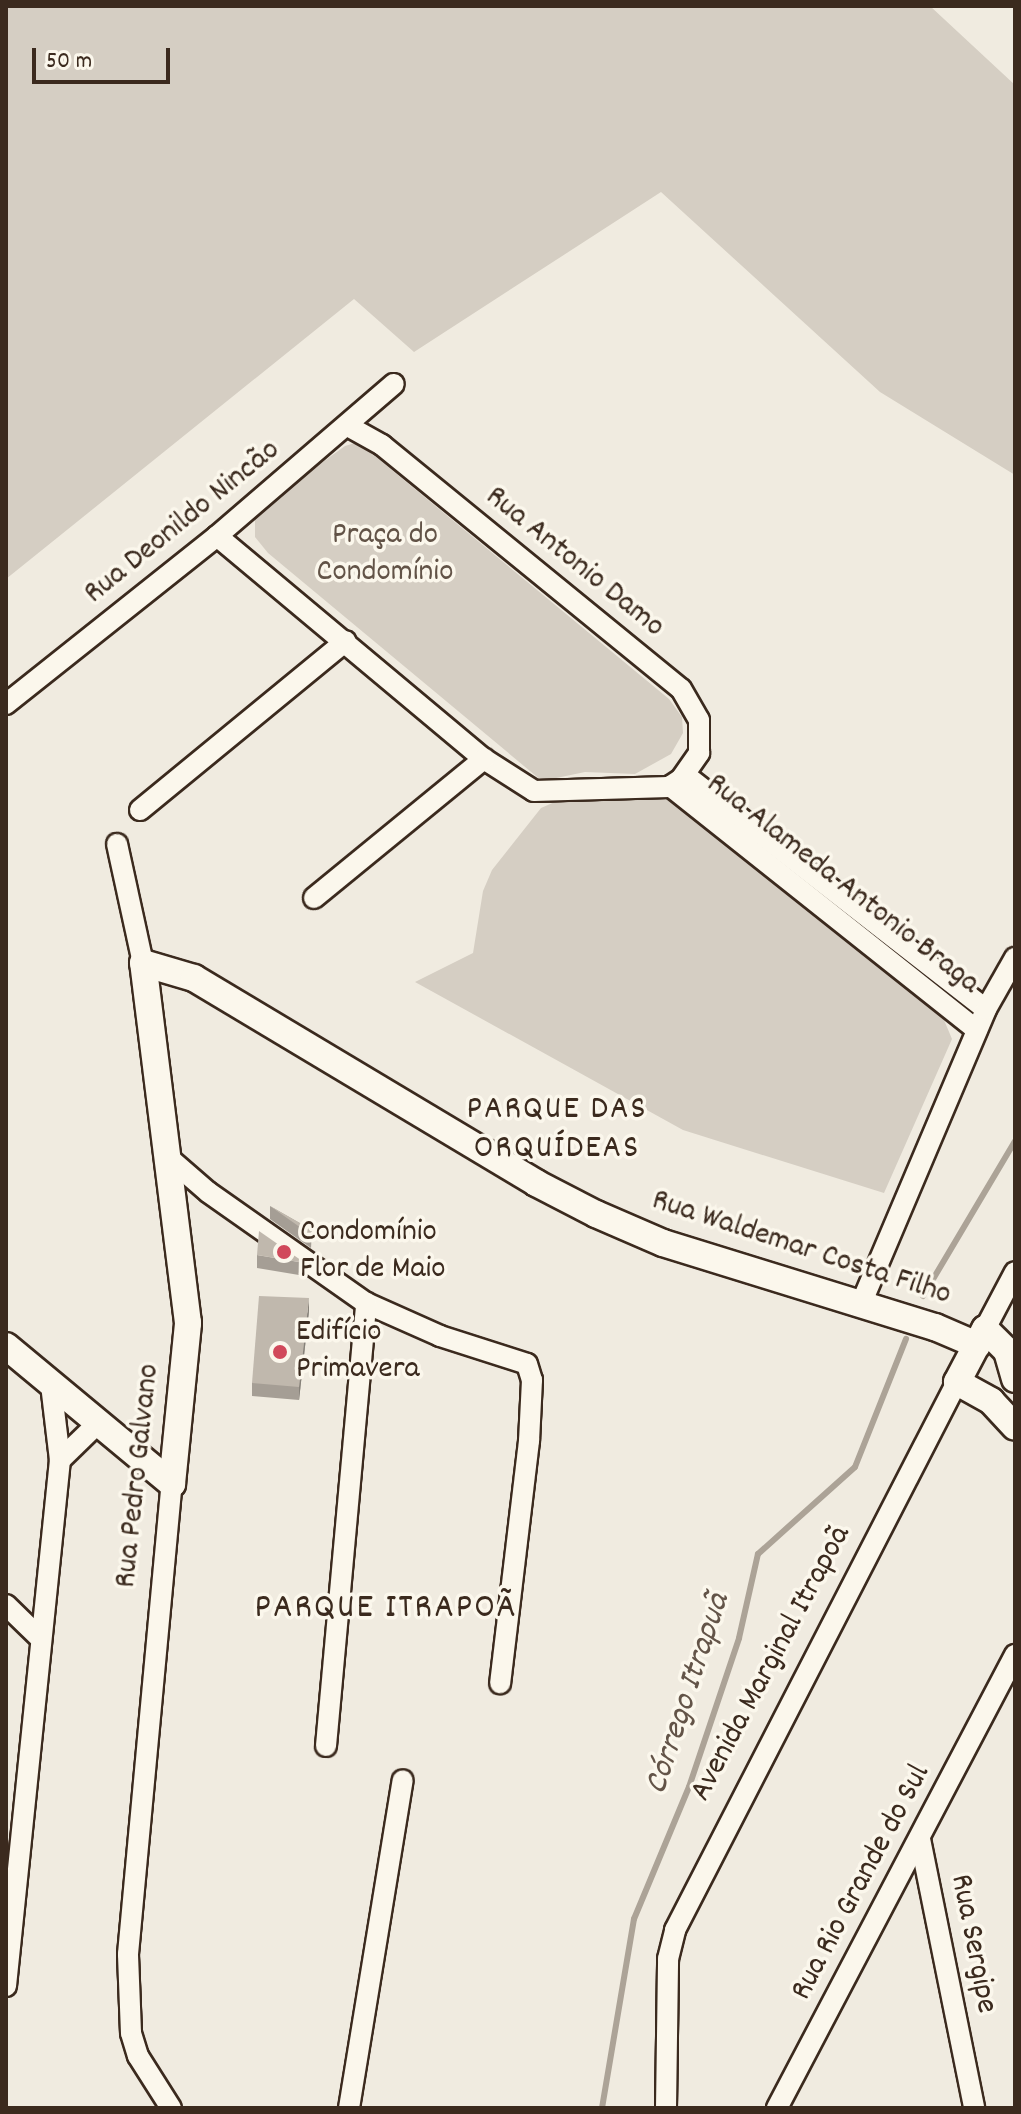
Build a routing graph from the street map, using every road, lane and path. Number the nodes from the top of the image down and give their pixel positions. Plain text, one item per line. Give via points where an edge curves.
1 (394, 384) dead end
2 (348, 426) junction
3 (217, 536) junction
4 (346, 641) junction
5 (6, 704) edge
6 (484, 759) junction
7 (679, 780) junction
8 (140, 810) dead end
9 (117, 844) dead end
10 (314, 898) dead end
11 (1015, 958) edge
12 (143, 963) junction
13 (986, 1009) junction
14 (977, 1030) junction
15 (170, 1159) junction
16 (208, 1192) junction
17 (175, 1199) junction
18 (1015, 1272) edge
19 (366, 1303) junction
20 (861, 1304) junction
21 (981, 1337) junction
22 (6, 1346) edge
23 (1015, 1379) edge
24 (957, 1382) junction
25 (51, 1384) junction
26 (98, 1423) junction
27 (1015, 1427) edge
28 (60, 1460) junction
29 (172, 1484) junction
30 (6, 1605) edge
31 (41, 1639) junction
32 (1015, 1655) edge
33 (1007, 1682) edge
34 (500, 1683) dead end
35 (326, 1746) dead end
36 (403, 1780) dead end
37 (920, 1839) junction
38 (12, 1883) edge
39 (6, 1986) edge
40 (789, 2098) edge
41 (171, 2108) edge
42 (349, 2108) edge
43 (666, 2108) edge
44 (777, 2108) edge
45 (974, 2108) edge

1 - 2 street, Rua Deonildo Nincão
2 - 3 street, Rua Deonildo Nincão
2 - 7 street, Rua Antonio Damo via 382,445 681,689 699,720 699,753
3 - 4 street
3 - 5 street, Rua Deonildo Nincão
4 - 6 street
4 - 8 street
6 - 7 street via 534,791
6 - 10 street
7 - 13 street, Rua Alameda Antonio Braga
7 - 14 street, Rua Alameda Antonio Braga
9 - 12 street, Rua Pedro Galvano
11 - 13 street
12 - 15 main road, Rua Pedro Galvano
12 - 20 main road, Rua Waldemar Costa Filho via 194,978 596,1214 663,1243
13 - 14 street
14 - 20 street
15 - 16 street
15 - 17 main road, Rua Pedro Galvano
16 - 17 street
16 - 19 street
17 - 29 main road, Rua Pedro Galvano via 188,1323
18 - 21 street, Avenida Marginal Itrapoã
19 - 34 street via 440,1336 527,1364 532,1380
19 - 35 street
20 - 21 main road, Rua Waldemar Costa Filho
21 - 23 main road via 1007,1351
21 - 24 main road, Avenida Marginal Itrapoã
22 - 25 main road
24 - 27 main road via 991,1401
24 - 43 street, Avenida Marginal Itrapoã via 675,1930 668,1959
25 - 26 main road
25 - 28 street
26 - 28 street
26 - 29 main road
28 - 31 street
29 - 41 street, Rua Pedro Galvano via 128,1954 131,2033
30 - 31 street
31 - 38 street
32 - 33 street, Rua Rio Grande do Sul
33 - 37 street, Rua Rio Grande do Sul
36 - 42 street
37 - 40 street, Rua Rio Grande do Sul
37 - 45 street, Rua Sergipe
38 - 39 street
40 - 44 street, Rua Rio Grande do Sul

